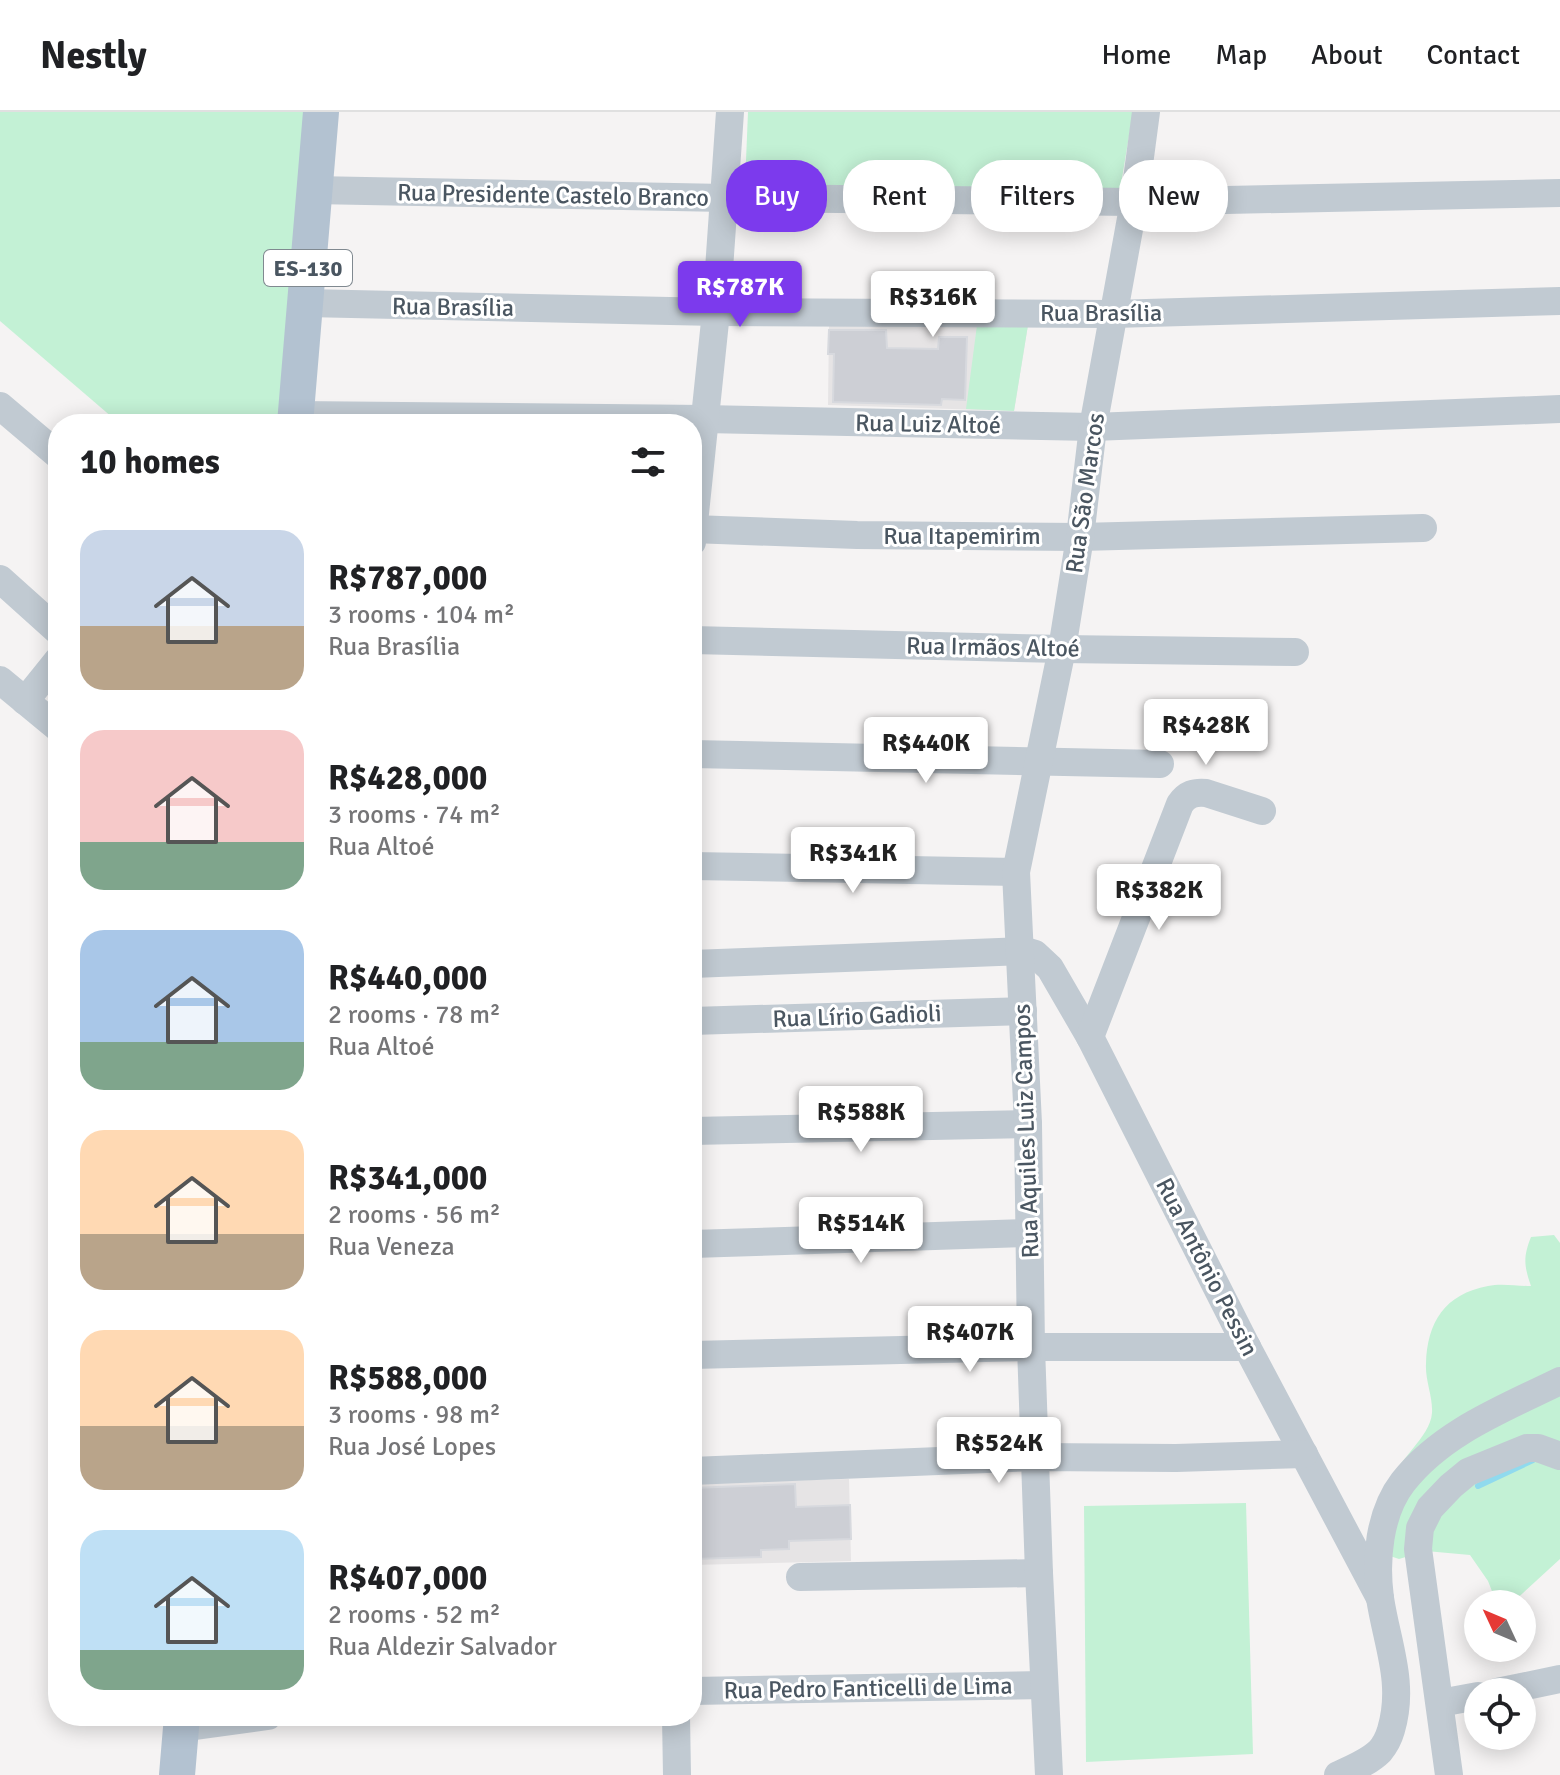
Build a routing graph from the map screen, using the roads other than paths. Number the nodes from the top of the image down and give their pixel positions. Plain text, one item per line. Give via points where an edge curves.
1 (321, 112) edge
2 (730, 112) edge
3 (1146, 112) edge
4 (1140, 160) edge
5 (313, 190) junction
6 (1560, 193) edge
7 (725, 198) junction
8 (1228, 200) edge
9 (1119, 202) edge
10 (1128, 232) edge
11 (1560, 301) edge
12 (306, 303) junction
13 (716, 312) junction
14 (1113, 314) junction
15 (1560, 409) edge
16 (2, 413) edge
17 (297, 414) edge
18 (704, 419) junction
19 (1093, 427) junction
20 (702, 438) edge
21 (48, 448) edge
22 (1423, 528) dead end
23 (702, 533) edge
24 (1080, 537) junction
25 (0, 579) edge
26 (48, 622) edge
27 (702, 640) edge
28 (1062, 649) junction
29 (1295, 652) dead end
30 (48, 672) edge
31 (0, 680) edge
32 (25, 701) junction
33 (48, 720) edge
34 (702, 754) edge
35 (1040, 761) junction
36 (1160, 764) dead end
37 (1262, 811) dead end
38 (702, 866) edge
39 (1016, 872) junction
40 (1019, 952) junction
41 (702, 964) edge
42 (1023, 1011) junction
43 (702, 1021) edge
44 (1090, 1037) junction
45 (1028, 1124) junction
46 (702, 1131) edge
47 (1029, 1233) junction
48 (702, 1244) edge
49 (1031, 1347) junction
50 (1247, 1347) junction
51 (702, 1355) edge
52 (1560, 1381) edge
53 (1304, 1454) junction
54 (1560, 1456) edge
55 (1036, 1457) junction
56 (702, 1471) edge
57 (1039, 1573) junction
58 (800, 1577) dead end
59 (1380, 1598) junction
60 (1560, 1679) edge
61 (1536, 1684) edge
62 (1044, 1685) junction
63 (702, 1691) edge
64 (1464, 1699) edge
65 (1440, 1703) junction
66 (182, 1726) edge
67 (676, 1726) edge
68 (1378, 1760) edge
69 (177, 1775) edge
70 (677, 1775) edge
71 (1049, 1775) edge
72 (1338, 1775) edge
73 (1449, 1775) edge

1 - 5 main road, ES-130
2 - 7 street
3 - 4 street, Rua São Marcos
5 - 7 street, Rua Presidente Castelo Branco
5 - 12 main road, ES-130
6 - 8 street, Rua Presidente Castelo Branco
7 - 9 street, Rua Presidente Castelo Branco
7 - 13 street
10 - 14 street, Rua São Marcos
11 - 14 street, Rua Brasília
12 - 13 street, Rua Brasília
12 - 17 main road, ES-130
13 - 14 street, Rua Brasília
13 - 18 street
14 - 19 street, Rua São Marcos
15 - 19 street, Rua Luiz Altoé
16 - 21 street
18 - 19 street, Rua Luiz Altoé
18 - 20 street
19 - 24 street, Rua São Marcos
22 - 24 street, Rua Itapemirim
23 - 24 street, Rua Itapemirim
24 - 28 street, Rua São Marcos
25 - 26 street
27 - 28 street, Rua Irmãos Altoé
28 - 29 street, Rua Irmãos Altoé
28 - 35 street, Rua São Marcos
30 - 32 street
31 - 32 street
32 - 33 street
34 - 35 street
35 - 36 street
35 - 39 street, Rua São Marcos
37 - 44 street via 1206,793 1183,799
38 - 39 street
39 - 40 street, Rua Aquiles Luiz Campos
40 - 41 street
40 - 42 street, Rua Aquiles Luiz Campos
40 - 44 street, Rua Antônio Pessin via 1035,954 1050,968
42 - 43 street, Rua Lírio Gadioli
42 - 45 street, Rua Aquiles Luiz Campos
44 - 50 street, Rua Antônio Pessin
45 - 46 street
45 - 47 street, Rua Aquiles Luiz Campos
47 - 48 street
47 - 49 street, Rua Aquiles Luiz Campos
49 - 50 street
49 - 51 street
49 - 55 street, Rua Aquiles Luiz Campos
50 - 53 street, Rua Antônio Pessin
52 - 59 street via 1436,1448 1401,1485 1380,1540
53 - 55 street
53 - 59 street, Rua Antônio Pessin
54 - 65 street via 1527,1448 1468,1472 1430,1508 1420,1528 1418,1549
55 - 56 street
55 - 57 street, Rua Aquiles Luiz Campos
57 - 58 street
57 - 62 street, Rua Aquiles Luiz Campos
59 - 68 street via 1397,1693 1389,1737
60 - 61 street
62 - 63 street, Rua Pedro Fanticelli de Lima
62 - 71 street, Rua Aquiles Luiz Campos
64 - 65 street
65 - 73 street
66 - 69 main road
67 - 70 street
68 - 72 street

